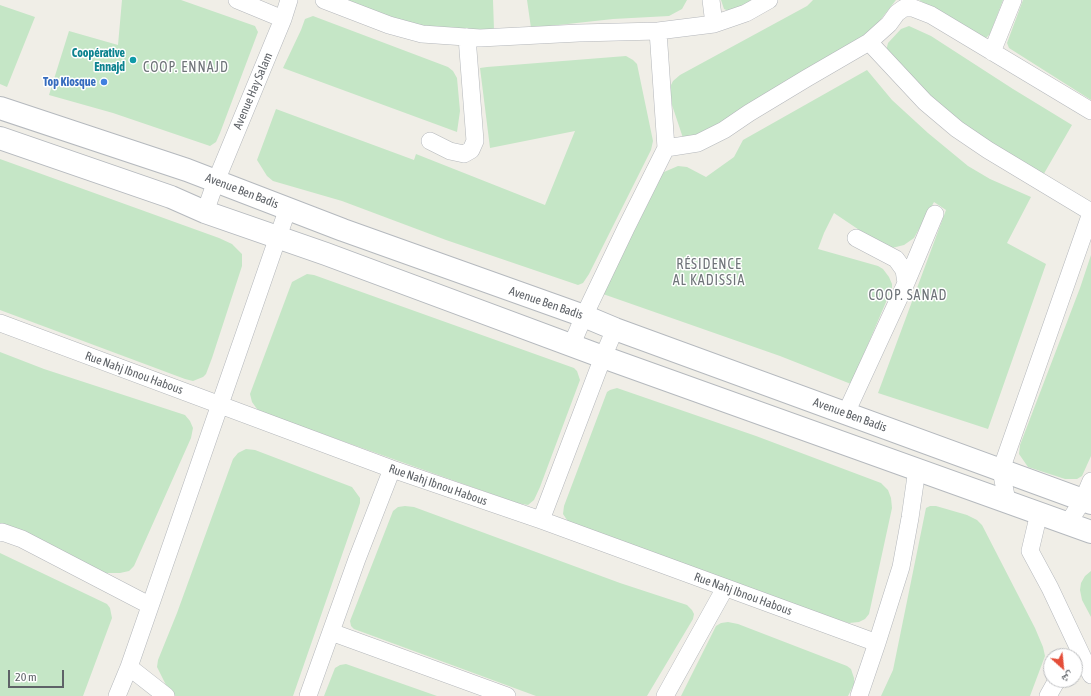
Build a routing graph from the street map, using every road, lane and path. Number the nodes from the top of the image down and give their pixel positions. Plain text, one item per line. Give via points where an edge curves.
1 (237, 0) edge
2 (289, 0) edge
3 (324, 0) edge
4 (711, 0) edge
5 (769, 0) edge
6 (1013, 0) edge
7 (283, 19) junction
8 (714, 24) junction
9 (658, 31) junction
10 (467, 37) junction
11 (869, 42) junction
12 (992, 52) junction
13 (0, 108) edge
14 (1091, 111) edge
15 (0, 138) edge
16 (430, 141) dead end
17 (666, 148) junction
18 (216, 181) junction
19 (288, 208) junction
20 (205, 212) junction
21 (1091, 213) edge
22 (935, 214) dead end
23 (278, 238) junction
24 (856, 238) dead end
25 (1086, 244) edge
26 (906, 283) junction
27 (584, 316) junction
28 (0, 323) edge
29 (615, 329) junction
30 (572, 344) junction
31 (603, 357) junction
32 (220, 404) junction
33 (846, 414) junction
34 (392, 469) junction
35 (916, 469) junction
36 (1001, 470) junction
37 (1088, 494) edge
38 (1007, 501) junction
39 (1039, 513) junction
40 (541, 520) junction
41 (1068, 523) junction
42 (1, 532) edge
43 (1091, 532) edge
44 (725, 588) junction
45 (150, 605) junction
46 (331, 632) junction
47 (877, 643) junction
48 (1071, 648) edge
49 (1083, 664) edge
50 (129, 667) junction
51 (1091, 675) edge
52 (478, 691) edge
53 (117, 696) edge
54 (166, 696) edge
55 (308, 696) edge
56 (507, 696) edge
57 (665, 696) edge
58 (859, 696) edge

1 - 7 street
2 - 7 street, Avenue Hay Salam
3 - 10 street via 389,25 422,34
4 - 8 street
5 - 8 street via 746,13
6 - 12 street
7 - 18 street, Avenue Hay Salam
8 - 9 street
9 - 10 street
9 - 17 street
10 - 16 street via 475,141 471,150 464,154 450,151
11 - 12 street via 897,13 904,8 913,8 931,14
11 - 17 street via 724,130 698,143
11 - 21 street via 926,102 958,129 1008,163
12 - 14 street
13 - 18 main road, Avenue Ben Badis
15 - 20 main road via 171,197
17 - 27 street
18 - 19 main road, Avenue Ben Badis
18 - 20 street, Avenue Hay Salam
19 - 23 street
19 - 27 main road, Avenue Ben Badis
20 - 23 main road
21 - 25 street
22 - 26 street
23 - 30 main road
23 - 32 street
24 - 26 street via 896,259 904,270
25 - 36 street
26 - 33 street
27 - 29 main road, Avenue Ben Badis
27 - 30 street
28 - 32 street, Rue Nahj Ibnou Habous
29 - 31 street
29 - 33 main road, Avenue Ben Badis
30 - 31 main road
31 - 35 main road
31 - 40 street
32 - 34 street, Rue Nahj Ibnou Habous
32 - 45 street
33 - 36 main road, Avenue Ben Badis
34 - 40 street, Rue Nahj Ibnou Habous
34 - 46 street
35 - 38 main road
35 - 47 street via 900,567
36 - 37 main road, Avenue Ben Badis
36 - 38 street
37 - 41 street
38 - 39 main road
39 - 41 main road
39 - 48 street via 1030,551 1050,588
40 - 44 street, Rue Nahj Ibnou Habous
41 - 43 main road
42 - 45 street via 22,539
44 - 47 street, Rue Nahj Ibnou Habous
44 - 57 street
45 - 50 street
46 - 52 street
46 - 55 street
47 - 58 street
49 - 51 street
50 - 53 street
50 - 54 street
52 - 56 street

